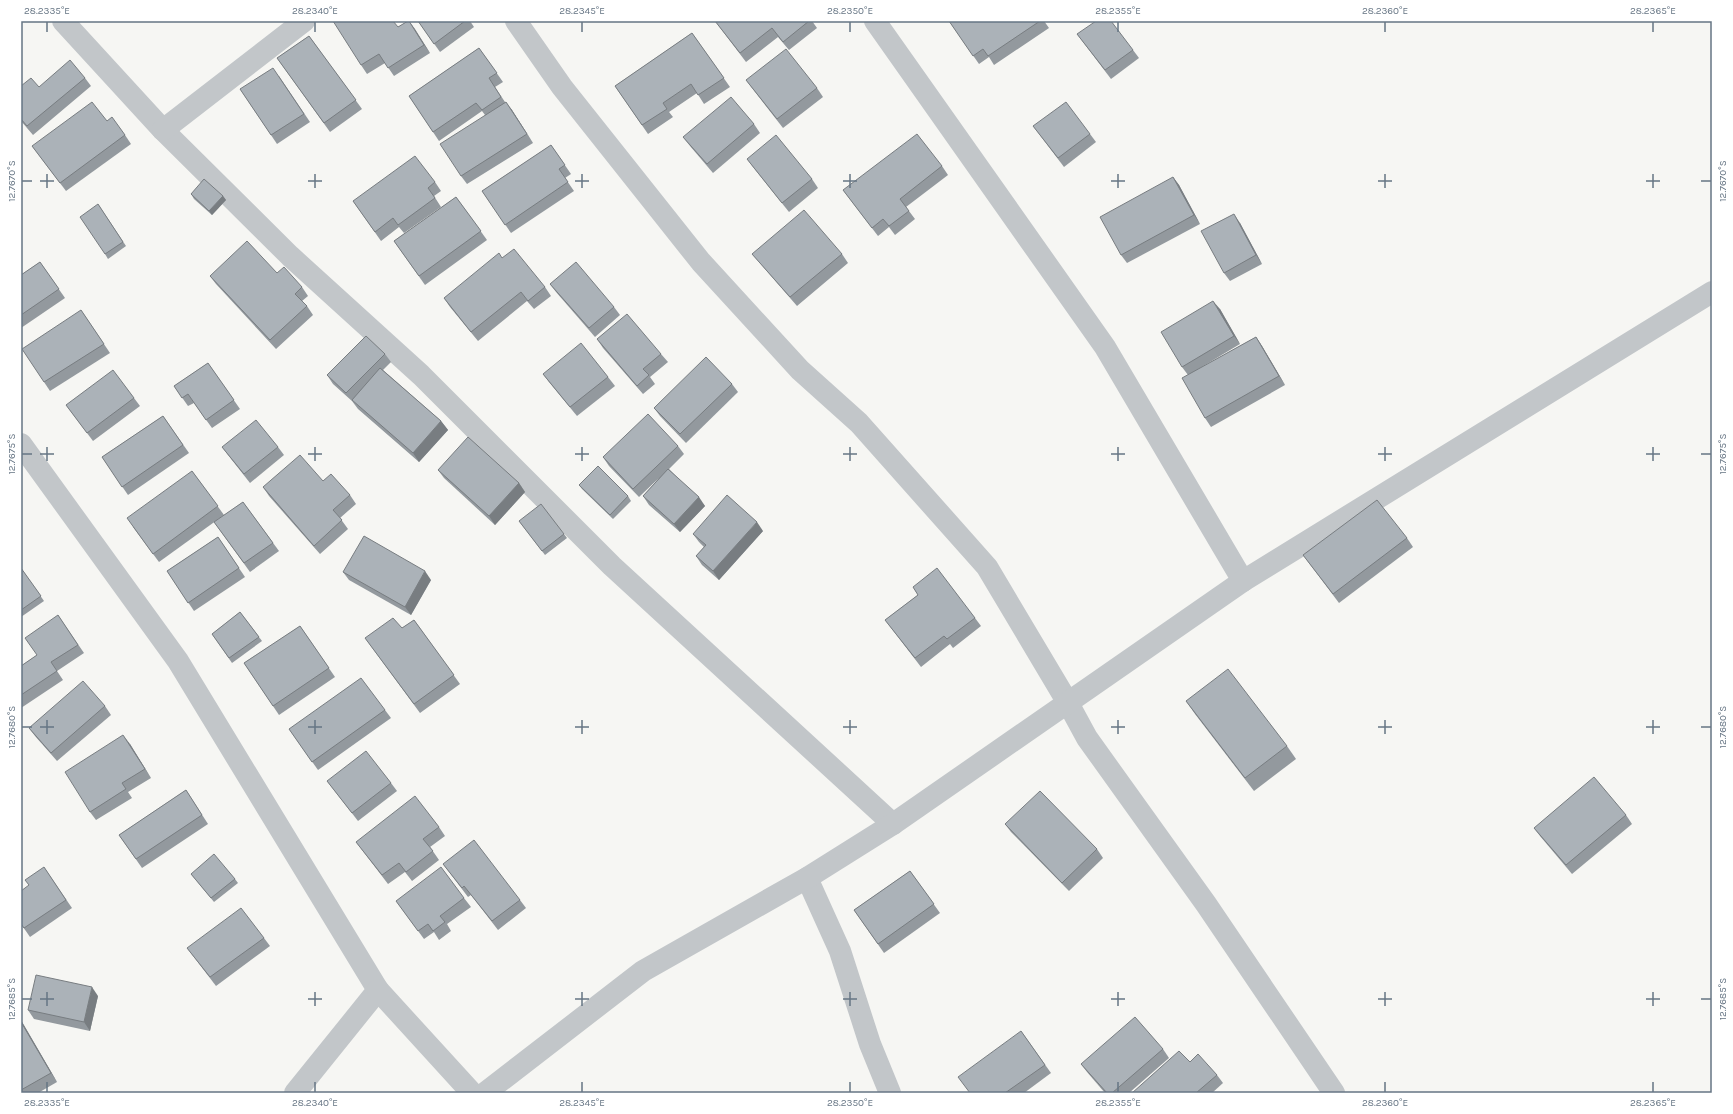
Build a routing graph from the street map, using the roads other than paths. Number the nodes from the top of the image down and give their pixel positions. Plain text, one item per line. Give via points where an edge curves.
1 (63, 21) edge
2 (304, 21) edge
3 (516, 21) edge
4 (875, 21) edge
5 (163, 130) junction
6 (1712, 292) edge
7 (23, 448) edge
8 (1243, 581) junction
9 (1068, 703) junction
10 (894, 824) junction
11 (807, 878) junction
12 (378, 990) junction
13 (295, 1093) edge
14 (472, 1093) edge
15 (485, 1093) edge
16 (890, 1093) edge
17 (1334, 1093) edge

1 - 5 street
2 - 5 street
3 - 9 street via 562,87 701,262 800,370 859,423 987,567
4 - 8 street via 1105,347
5 - 10 street via 290,256 421,375 612,566
6 - 8 street
7 - 12 street via 178,660
8 - 9 street
9 - 10 street
9 - 17 street via 1087,738 1206,904
10 - 11 street
11 - 15 street via 644,971
11 - 16 street via 842,957 870,1044
12 - 13 street
12 - 14 street

